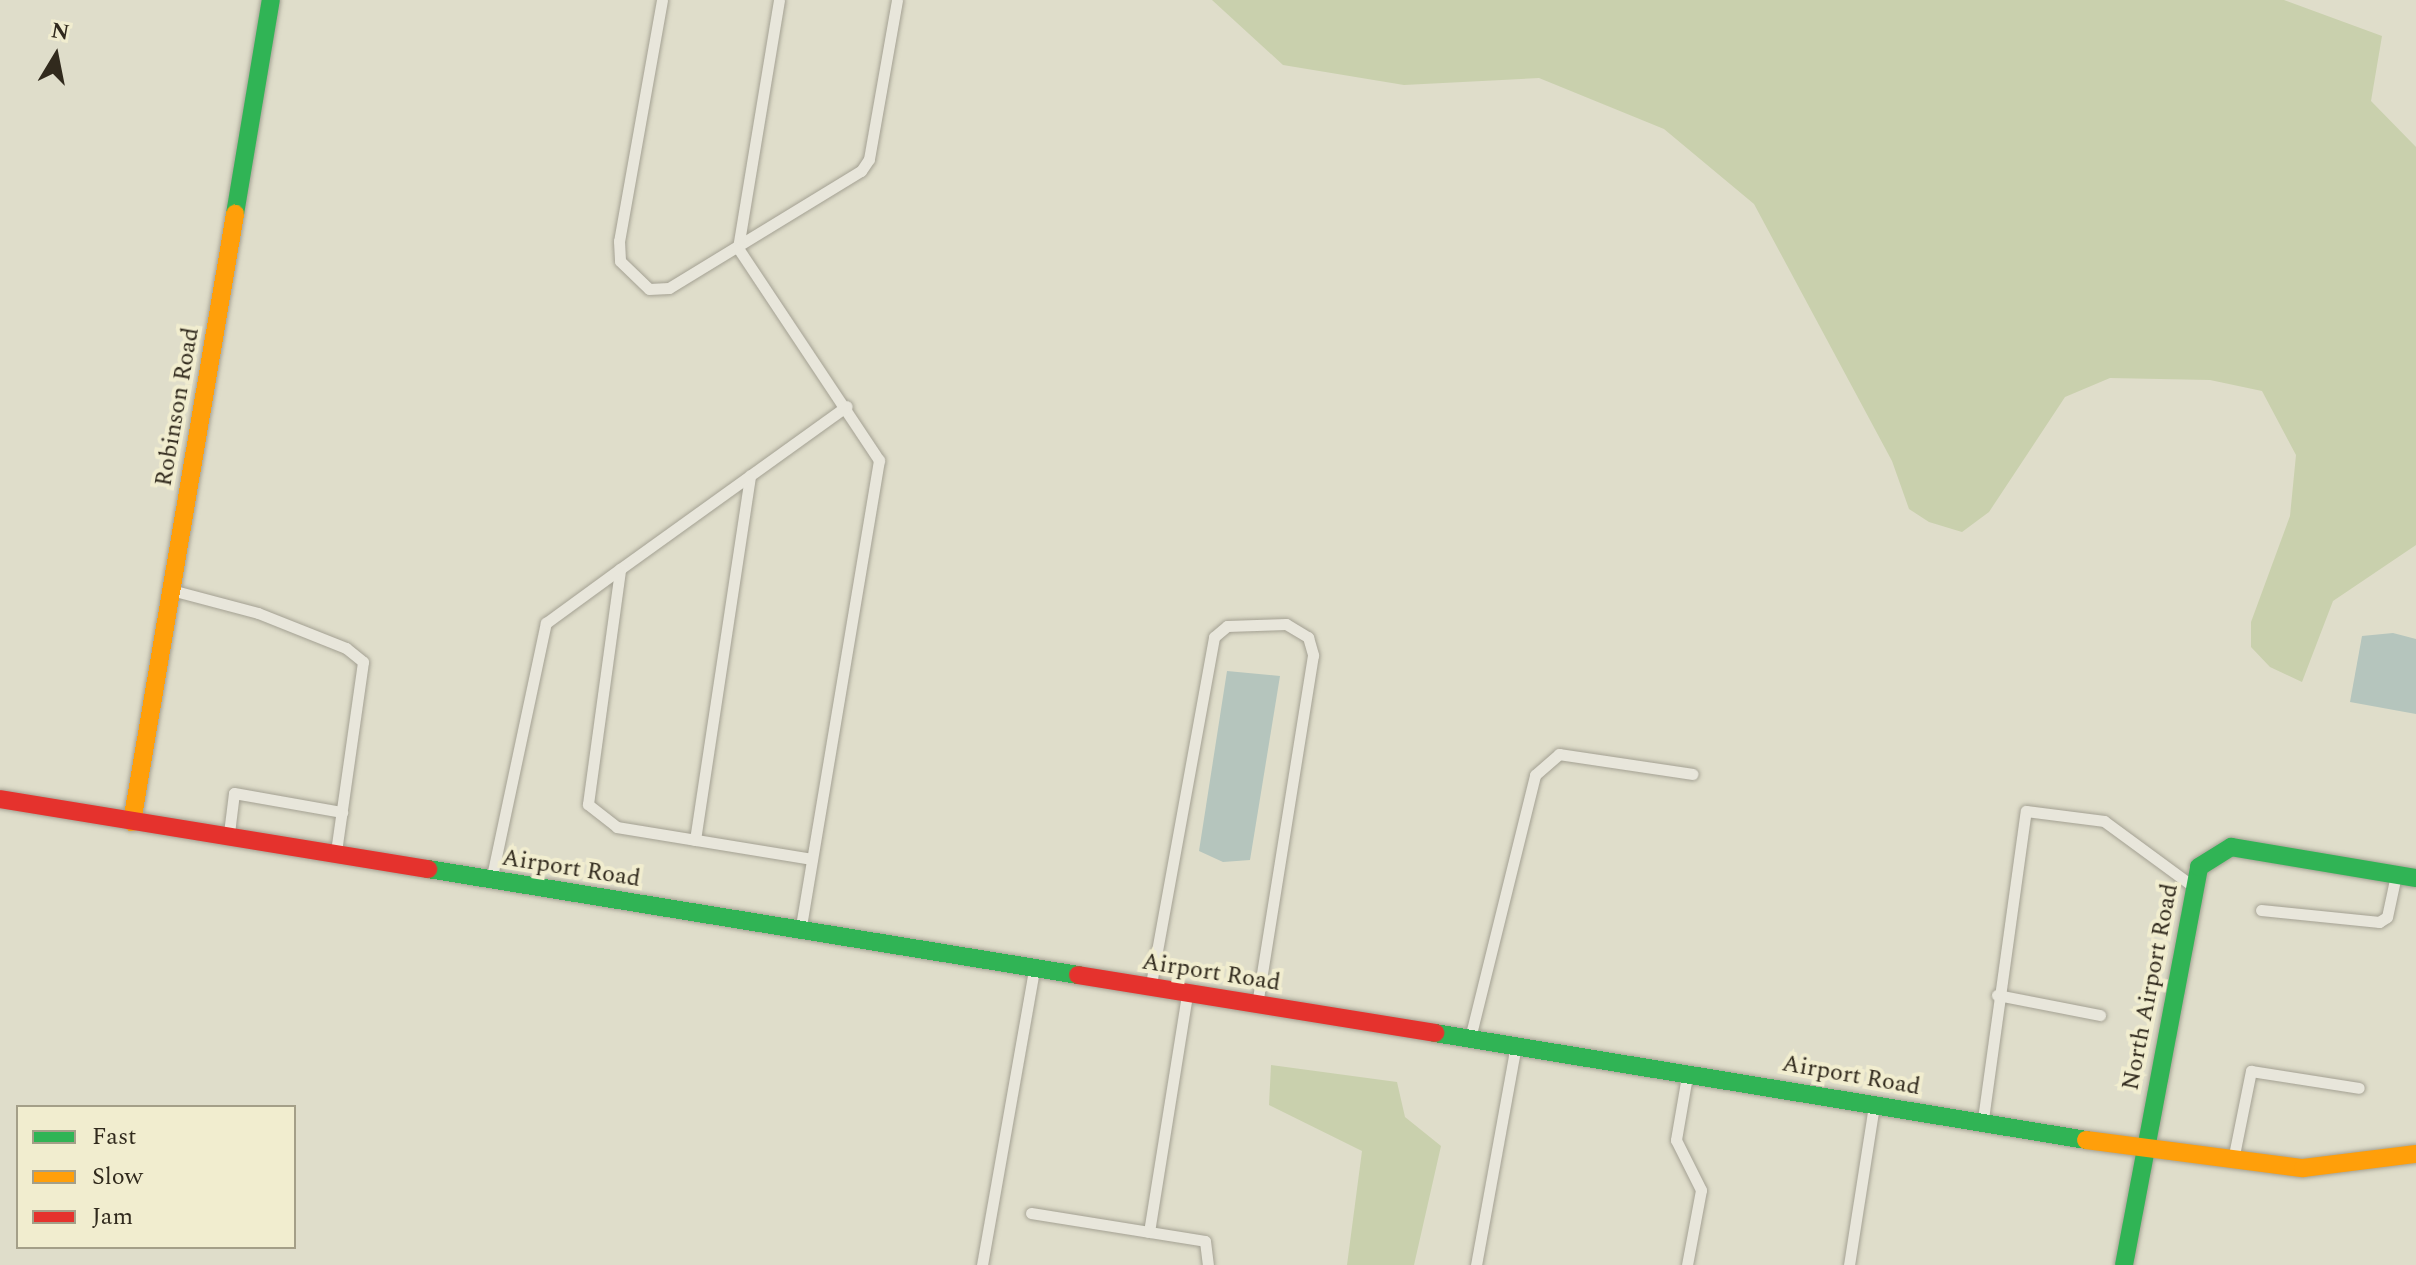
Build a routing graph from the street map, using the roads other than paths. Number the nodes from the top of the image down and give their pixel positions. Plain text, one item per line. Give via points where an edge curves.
1 (271, 0) edge
2 (662, 0) edge
3 (779, 0) edge
4 (897, 0) edge
5 (738, 248) junction
6 (847, 406) junction
7 (750, 475) junction
8 (620, 569) junction
9 (171, 590) junction
10 (1693, 774) dead end
11 (0, 799) edge
12 (342, 812) junction
13 (132, 822) junction
14 (228, 837) junction
15 (695, 840) junction
16 (335, 855) junction
17 (812, 859) junction
18 (2396, 875) junction
19 (2416, 878) edge
20 (491, 880) junction
21 (2195, 888) junction
22 (2261, 910) dead end
23 (800, 931) junction
24 (1034, 969) junction
25 (1151, 988) junction
26 (1187, 994) junction
27 (1997, 995) junction
28 (1257, 1005) junction
29 (2100, 1015) dead end
30 (1470, 1039) junction
31 (1516, 1046) junction
32 (1687, 1071) junction
33 (2359, 1088) dead end
34 (1874, 1105) junction
35 (1982, 1123) junction
36 (2144, 1149) junction
37 (2416, 1154) edge
38 (2233, 1160) junction
39 (1031, 1213) dead end
40 (1149, 1232) junction
41 (982, 1265) edge
42 (1208, 1265) edge
43 (1476, 1265) edge
44 (1687, 1265) edge
45 (1849, 1265) edge
46 (2124, 1265) edge

1 - 9 street, Robinson Road
2 - 5 lane via 620,261 649,289 669,288
3 - 5 lane
4 - 5 lane via 869,159
5 - 6 lane
6 - 7 lane
6 - 17 lane via 879,460
7 - 8 lane
7 - 15 lane
8 - 15 lane via 588,804 617,827
8 - 20 lane via 546,623
9 - 12 lane via 258,613 346,648 363,662
9 - 13 street, Robinson Road
10 - 30 lane via 1559,754 1535,775
11 - 13 street, Airport Road
12 - 14 lane via 234,793
12 - 16 lane
13 - 14 street, Airport Road
14 - 16 street, Airport Road
15 - 17 lane
16 - 20 street, Airport Road
17 - 23 lane
18 - 19 street, North Airport Road
18 - 21 street, North Airport Road via 2231,847 2199,867
18 - 22 lane via 2387,917 2379,922
20 - 23 street, Airport Road
21 - 27 lane via 2104,821 2026,811
21 - 36 street, North Airport Road
23 - 24 street, Airport Road
24 - 25 street, Airport Road
24 - 41 lane
25 - 26 street, Airport Road
25 - 28 lane via 1214,637 1227,626 1286,624 1308,637 1313,655
26 - 28 street, Airport Road
26 - 40 lane
27 - 29 lane
27 - 35 lane
28 - 30 street, Airport Road
30 - 31 street, Airport Road
31 - 32 street, Airport Road
31 - 43 lane
32 - 34 street, Airport Road
32 - 44 lane via 1676,1140 1701,1190
33 - 38 lane via 2251,1071
34 - 35 street, Airport Road
34 - 45 lane
35 - 36 street, Airport Road
36 - 38 street, Airport Road
36 - 46 street, North Airport Road
37 - 38 street, Airport Road via 2303,1168
39 - 40 lane
40 - 42 lane via 1205,1241

